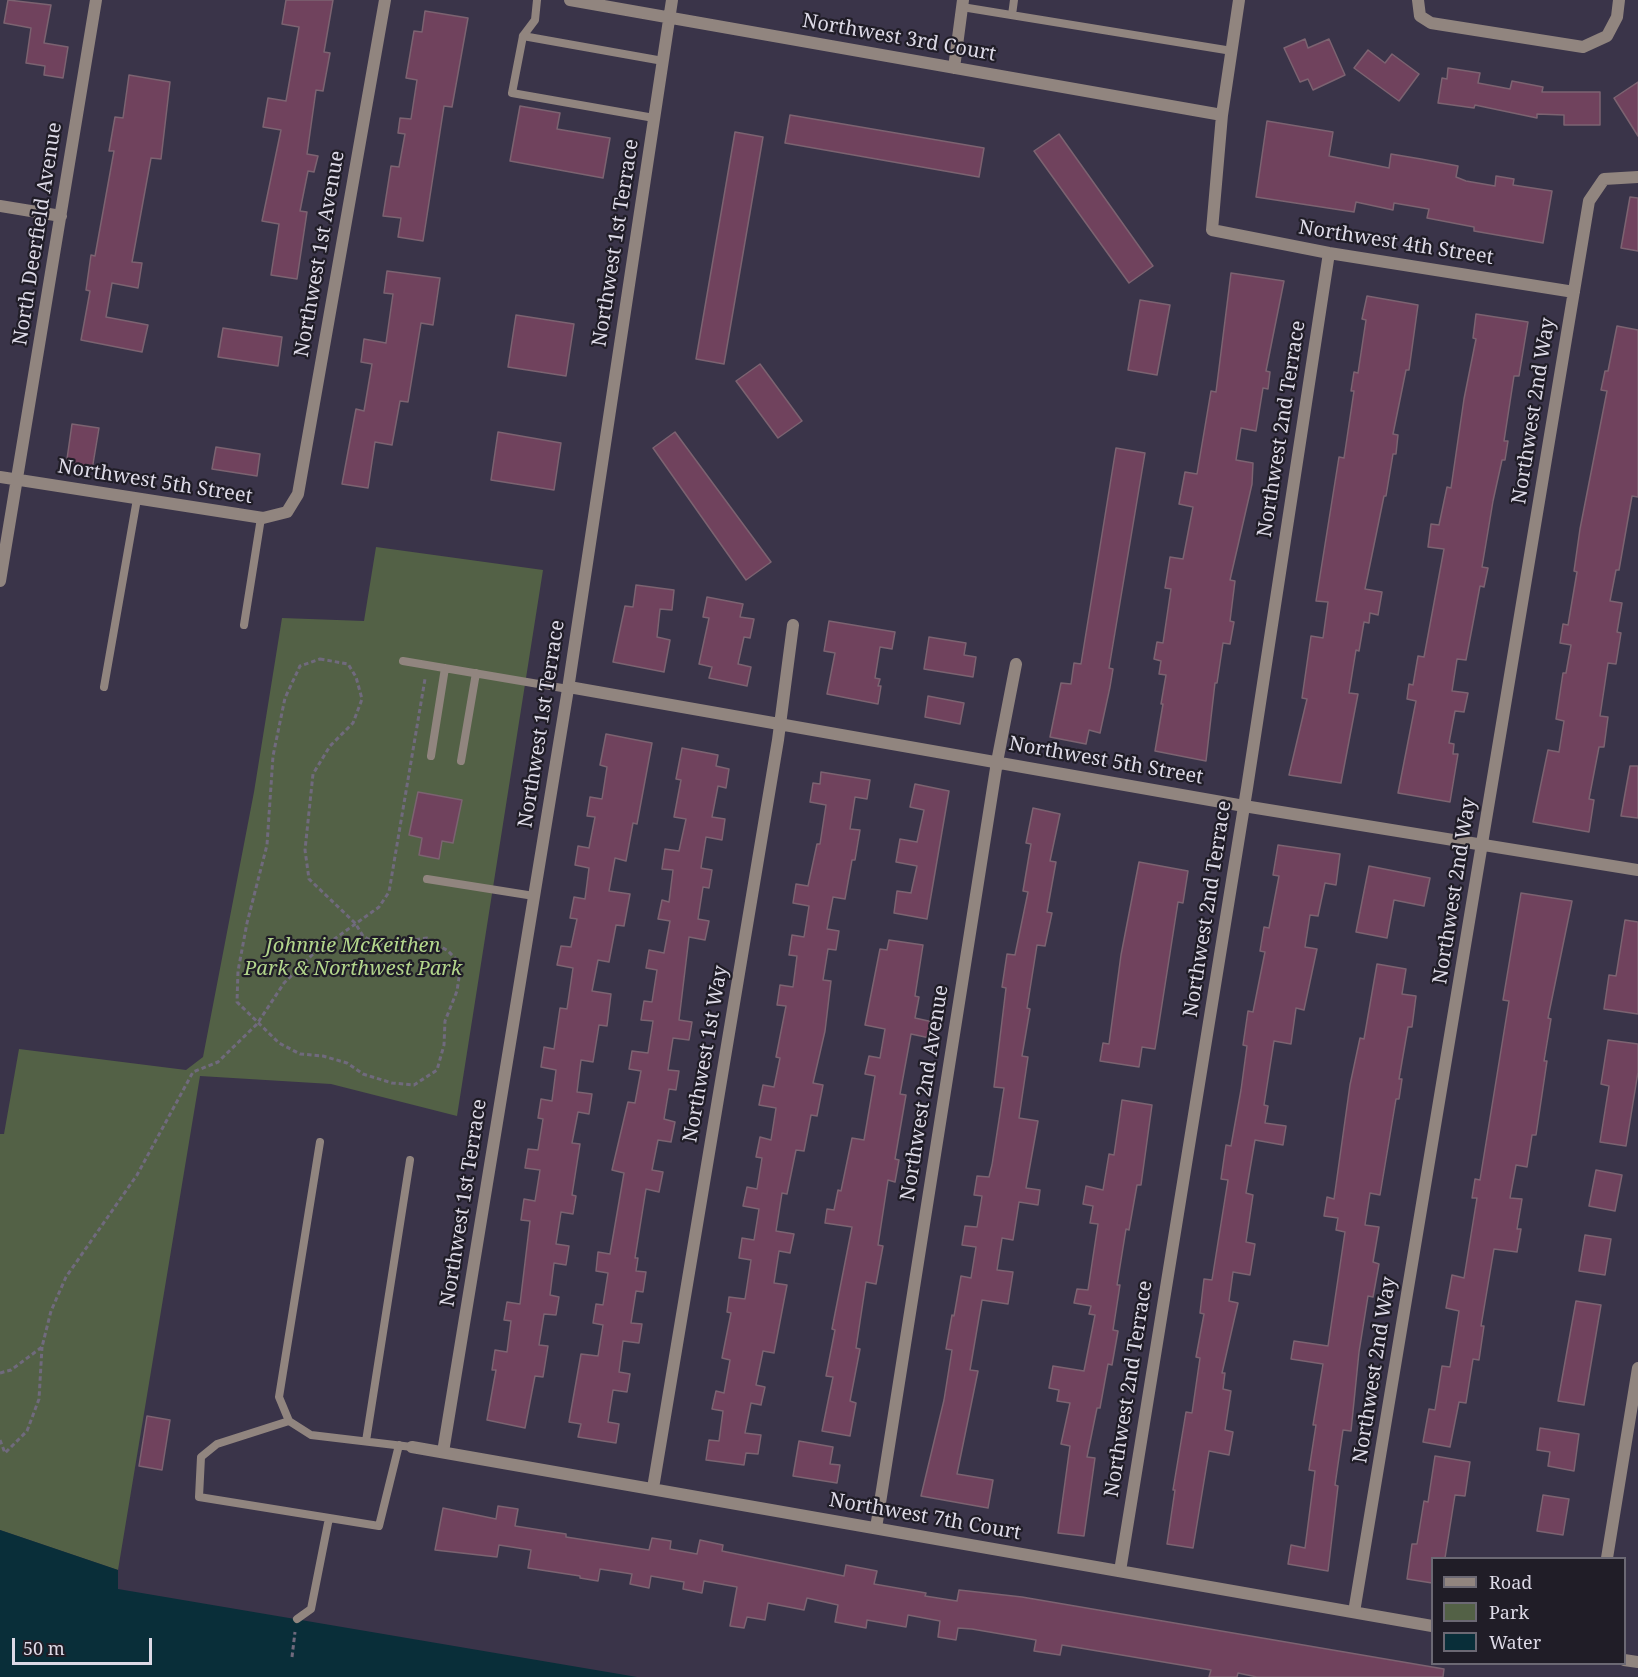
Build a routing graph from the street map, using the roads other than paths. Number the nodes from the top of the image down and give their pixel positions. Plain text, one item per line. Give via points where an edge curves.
1 (96, 0) edge
2 (385, 0) edge
3 (537, 0) edge
4 (570, 0) edge
5 (672, 0) edge
6 (1014, 0) edge
7 (1239, 0) edge
8 (1418, 0) edge
9 (1619, 0) edge
10 (963, 3) edge
11 (1012, 15) junction
12 (669, 18) junction
13 (523, 36) junction
14 (1232, 51) junction
15 (663, 61) junction
16 (954, 68) junction
17 (1222, 115) junction
18 (654, 118) junction
19 (1638, 177) edge
20 (0, 206) edge
21 (61, 216) junction
22 (1329, 253) junction
23 (1574, 292) junction
24 (0, 477) edge
25 (17, 480) junction
26 (137, 499) junction
27 (287, 512) joint
28 (261, 518) junction
29 (0, 581) edge
30 (244, 625) dead end
31 (793, 625) dead end
32 (403, 661) dead end
33 (1016, 664) dead end
34 (445, 668) junction
35 (476, 673) junction
36 (104, 687) dead end
37 (568, 688) junction
38 (780, 726) junction
39 (430, 756) dead end
40 (461, 761) dead end
41 (997, 762) junction
42 (1244, 806) junction
43 (1482, 844) junction
44 (1638, 870) edge
45 (427, 879) dead end
46 (534, 896) junction
47 (320, 1142) dead end
48 (410, 1160) dead end
49 (1638, 1368) edge
50 (289, 1421) junction
51 (1633, 1434) edge
52 (366, 1441) junction
53 (399, 1445) junction
54 (412, 1446) joint
55 (443, 1452) junction
56 (653, 1488) junction
57 (329, 1518) junction
58 (876, 1528) junction
59 (1607, 1557) edge
60 (1119, 1571) junction
61 (1354, 1612) junction
62 (297, 1619) dead end
63 (1431, 1626) edge

1 - 21 street, North Deerfield Avenue
2 - 27 street, Northwest 1st Avenue via 298,494
3 - 13 lane via 535,20
4 - 12 street, Northwest 3rd Court
5 - 12 street, Northwest 1st Terrace
6 - 11 lane
7 - 14 street
8 - 9 street via 1420,16 1431,23 1583,47 1608,36 1617,17
10 - 11 lane
10 - 16 street
11 - 14 lane
12 - 15 street, Northwest 1st Terrace
12 - 16 street, Northwest 3rd Court
13 - 15 lane
13 - 18 lane via 512,93
14 - 17 street
15 - 18 street, Northwest 1st Terrace
16 - 17 street, Northwest 3rd Court
17 - 22 street, Northwest 4th Street via 1212,230
18 - 37 street, Northwest 1st Terrace
19 - 23 street, Northwest 2nd Way via 1604,179 1589,201
20 - 21 street
21 - 25 street, North Deerfield Avenue
22 - 23 street, Northwest 4th Street
22 - 42 street, Northwest 2nd Terrace
23 - 43 street, Northwest 2nd Way
24 - 25 street, Northwest 5th Street
25 - 26 street, Northwest 5th Street
25 - 29 street, North Deerfield Avenue
26 - 28 street, Northwest 5th Street
26 - 36 lane
27 - 28 street, Northwest 5th Street
28 - 30 lane
31 - 38 street, Northwest 1st Way
32 - 34 lane
33 - 41 street, Northwest 2nd Avenue
34 - 35 lane
34 - 39 lane
35 - 37 lane
35 - 40 lane
37 - 38 street, Northwest 5th Street
37 - 46 street, Northwest 1st Terrace
38 - 41 street, Northwest 5th Street
38 - 56 street, Northwest 1st Way
41 - 42 street, Northwest 5th Street
41 - 58 street, Northwest 2nd Avenue
42 - 43 street, Northwest 5th Street
42 - 60 street, Northwest 2nd Terrace
43 - 44 street, Northwest 5th Street
43 - 61 street, Northwest 2nd Way
45 - 46 lane
46 - 55 street, Northwest 1st Terrace
47 - 50 lane via 279,1397
48 - 52 lane
49 - 51 street
50 - 52 lane via 311,1435
50 - 57 lane via 217,1444 201,1457 199,1497
51 - 59 street
52 - 53 lane
53 - 54 lane
53 - 57 lane via 379,1526
54 - 55 street, Northwest 7th Court
55 - 56 street, Northwest 7th Court
56 - 58 street, Northwest 7th Court
57 - 62 lane via 311,1609
58 - 60 street, Northwest 7th Court
60 - 61 street, Northwest 7th Court
61 - 63 street, Northwest 7th Court

